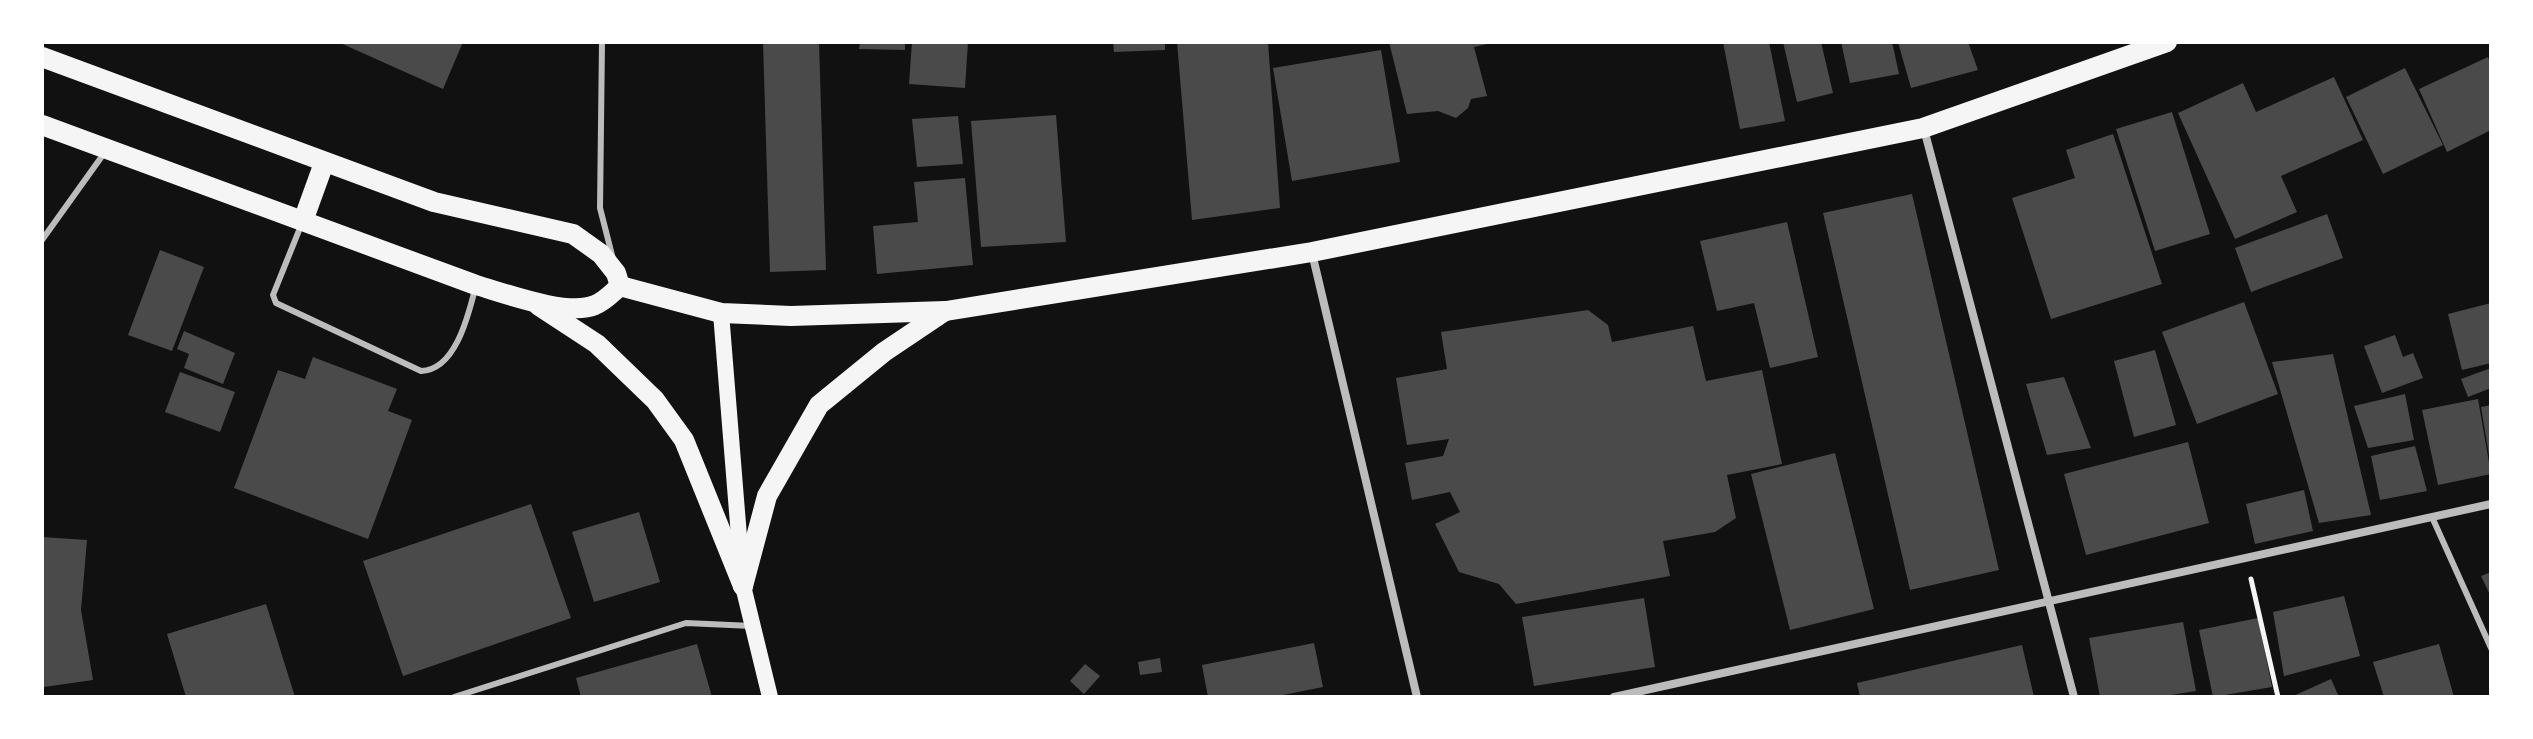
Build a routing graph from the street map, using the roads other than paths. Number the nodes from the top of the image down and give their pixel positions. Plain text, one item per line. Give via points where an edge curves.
1 (602, 42) edge
2 (2167, 42) edge
3 (42, 57) edge
4 (42, 125) edge
5 (1923, 128) junction
6 (108, 148) junction
7 (324, 163) junction
8 (303, 221) junction
9 (42, 240) edge
10 (1312, 252) junction
11 (476, 285) junction
12 (620, 286) junction
13 (528, 299) junction
14 (946, 311) junction
15 (721, 313) junction
16 (2491, 504) edge
17 (2432, 517) junction
18 (743, 586) junction
19 (2049, 602) junction
20 (752, 626) junction
21 (2491, 648) edge
22 (454, 697) edge
23 (770, 697) edge
24 (1417, 697) edge
25 (1614, 697) edge
26 (2074, 697) edge

1 - 12 lane via 600,208
2 - 5 main road
3 - 7 main road
4 - 6 main road
5 - 10 main road
5 - 19 street
6 - 8 main road
6 - 9 lane
7 - 8 main road
7 - 12 main road via 434,202 573,234 601,254
8 - 11 main road
8 - 11 lane via 273,295 276,303 421,371 442,365 468,319
10 - 14 main road
10 - 24 street
11 - 13 main road
12 - 13 main road via 585,308
12 - 15 main road
13 - 18 main road via 597,344 655,400 684,440
14 - 15 main road
14 - 18 main road via 819,405 767,496
15 - 18 main road
16 - 17 street
17 - 19 street
17 - 21 lane
18 - 20 main road
19 - 25 street
19 - 26 street
20 - 22 lane via 686,623
20 - 23 main road

